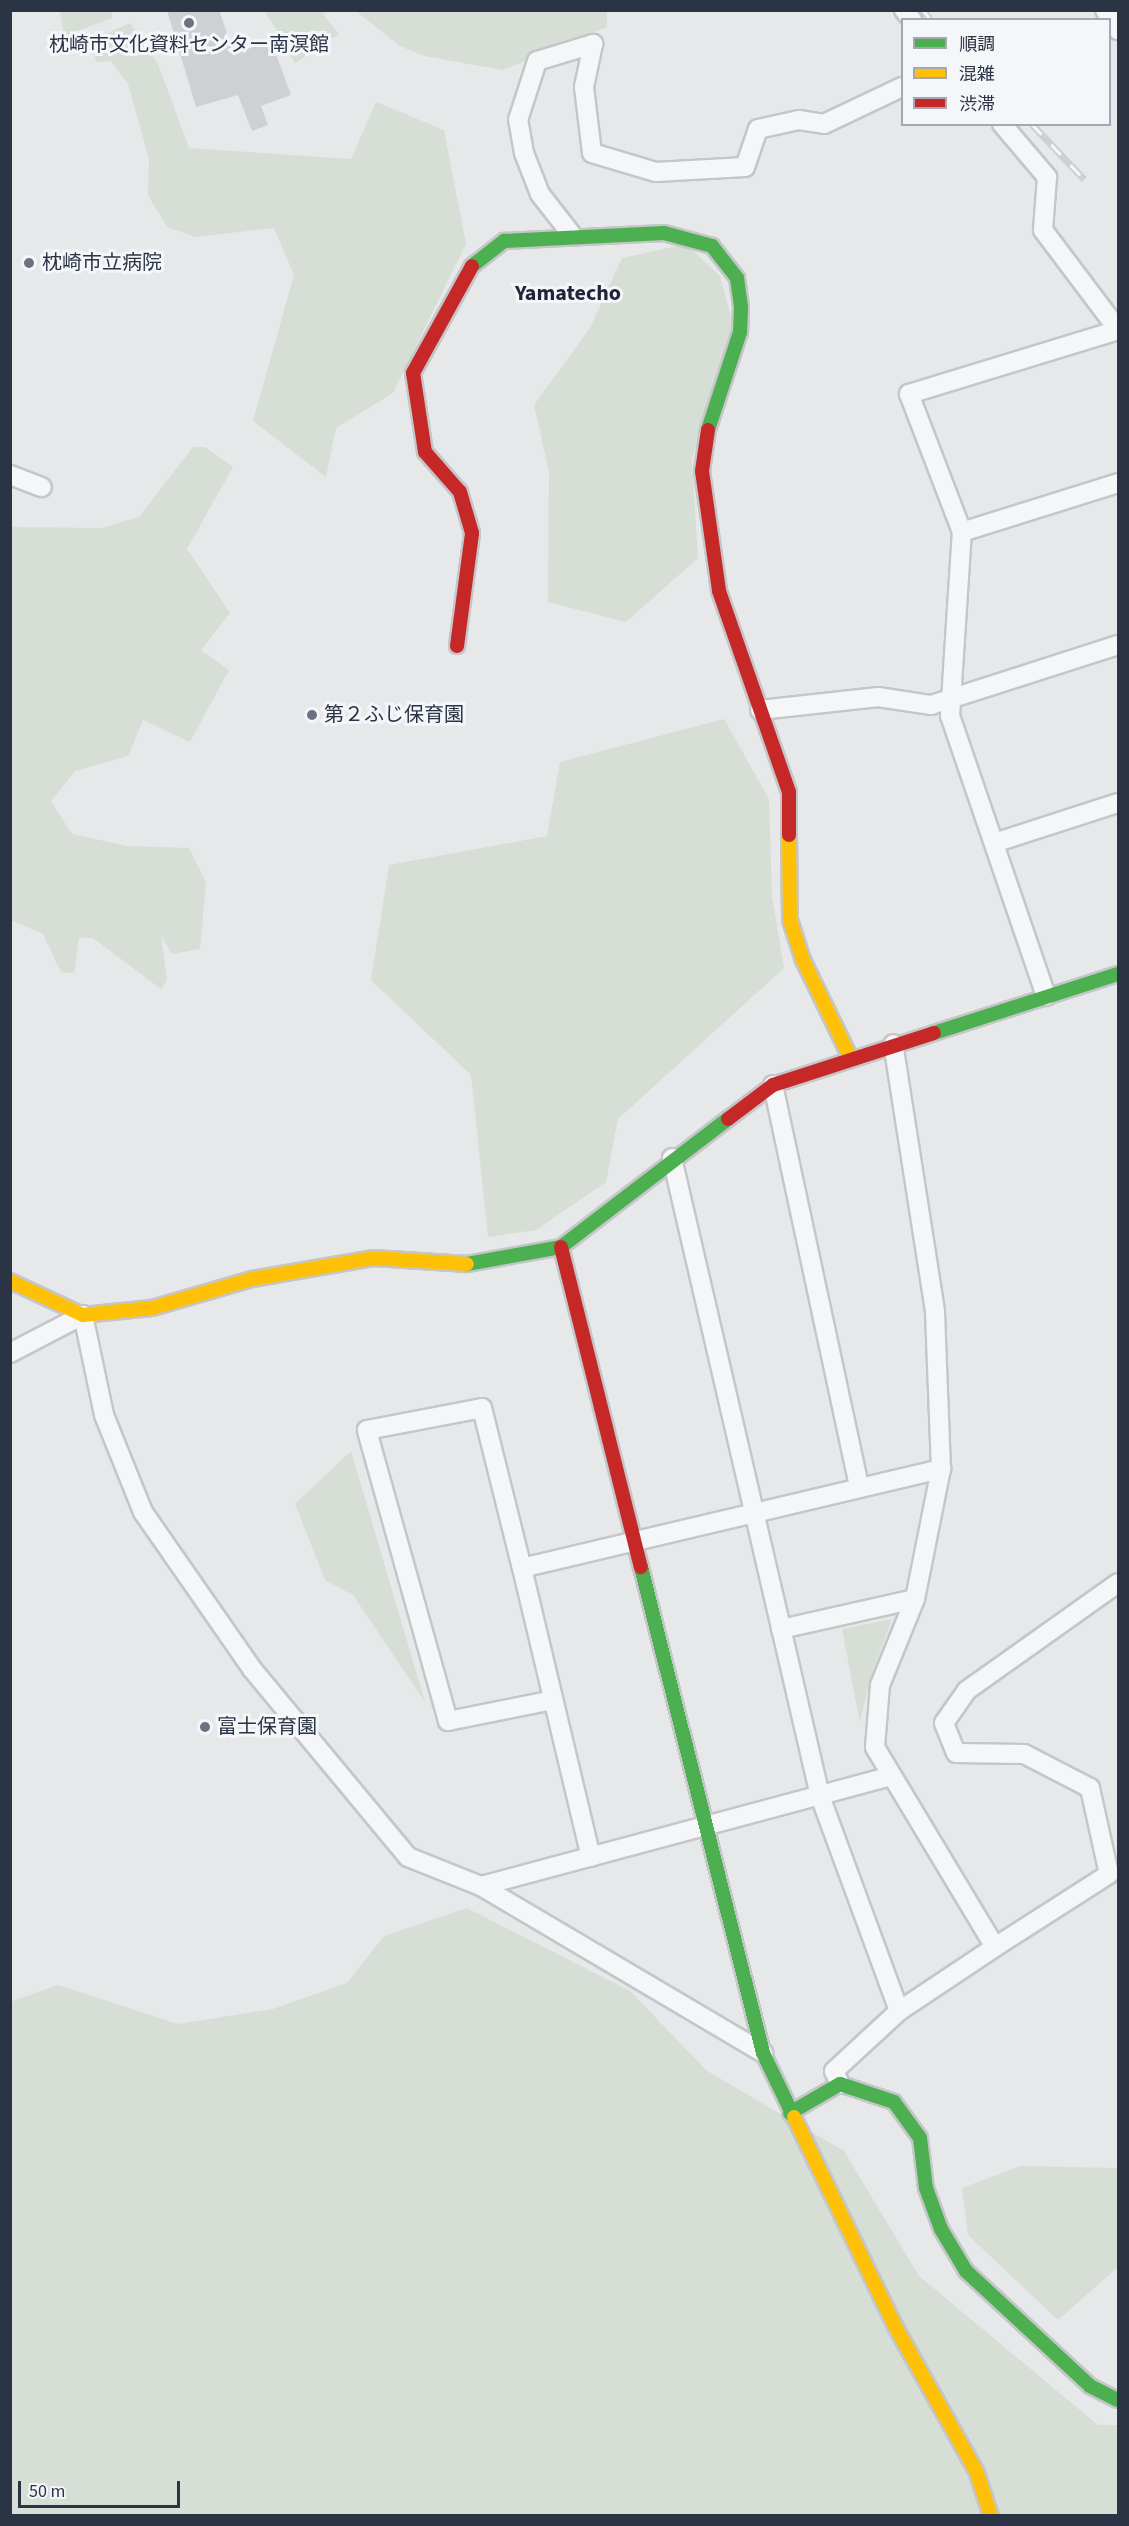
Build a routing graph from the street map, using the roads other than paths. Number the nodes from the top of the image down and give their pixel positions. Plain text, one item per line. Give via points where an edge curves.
1 (901, 88) edge
2 (1004, 126) edge
3 (572, 235) junction
4 (1117, 328) edge
5 (10, 475) edge
6 (1119, 483) edge
7 (42, 487) dead end
8 (962, 532) junction
9 (1119, 645) edge
10 (457, 646) dead end
11 (947, 701) junction
12 (760, 710) junction
13 (1119, 803) edge
14 (994, 843) junction
15 (1119, 974) edge
16 (1046, 996) junction
17 (892, 1044) junction
18 (850, 1057) junction
19 (773, 1085) junction
20 (672, 1158) junction
21 (561, 1247) junction
22 (10, 1281) edge
23 (83, 1315) junction
24 (10, 1353) edge
25 (941, 1469) junction
26 (859, 1486) junction
27 (754, 1511) junction
28 (633, 1542) junction
29 (522, 1568) junction
30 (1119, 1583) edge
31 (915, 1599) junction
32 (781, 1629) junction
33 (553, 1700) junction
34 (892, 1776) junction
35 (820, 1796) junction
36 (704, 1822) junction
37 (591, 1857) junction
38 (481, 1886) junction
39 (995, 1947) junction
40 (899, 2011) junction
41 (763, 2053) junction
42 (840, 2084) junction
43 (790, 2113) junction
44 (1119, 2400) edge
45 (992, 2516) edge

1 - 3 street via 824,124 799,120 758,129 745,167 656,172 592,153 584,87 593,44 537,61 518,120 524,153 540,194
2 - 4 street via 1047,177 1043,230
3 - 10 street via 504,241 481,254 456,288 413,373 425,452 460,492 472,532
3 - 12 street via 690,236 712,246 737,278 740,332 706,436 702,471 719,591
4 - 8 street via 909,394
5 - 7 street
6 - 8 street
8 - 11 street
9 - 11 street
11 - 12 street via 931,705 878,697
11 - 14 street
12 - 18 street via 789,792 790,920 802,958
13 - 14 street
14 - 16 street
15 - 16 street
16 - 17 street
17 - 18 street
17 - 25 street via 934,1311
18 - 19 street
19 - 20 street
19 - 26 street
20 - 21 street
20 - 27 street
21 - 23 street via 481,1265 374,1258 252,1279 152,1308
21 - 28 street
22 - 23 street
23 - 24 street
23 - 38 street via 104,1415 143,1512 245,1659 408,1857
25 - 26 street
25 - 31 street
26 - 27 street
27 - 28 street
27 - 32 street
28 - 29 street
28 - 36 street
29 - 33 street
29 - 33 street via 482,1408 367,1430 448,1721
30 - 39 street via 966,1691 945,1723 956,1753 1024,1754 1090,1788 1108,1874
31 - 32 street
31 - 34 street via 880,1685 875,1747
32 - 35 street
33 - 37 street
34 - 35 street
34 - 39 street
35 - 36 street
35 - 40 street
36 - 37 street
36 - 41 street
37 - 38 street
38 - 41 street
39 - 40 street
40 - 42 street via 834,2071
41 - 43 street
42 - 43 street
42 - 44 street via 894,2102 920,2138 926,2188 940,2229 966,2271 1037,2341 1090,2386
43 - 45 street via 895,2326 977,2474

